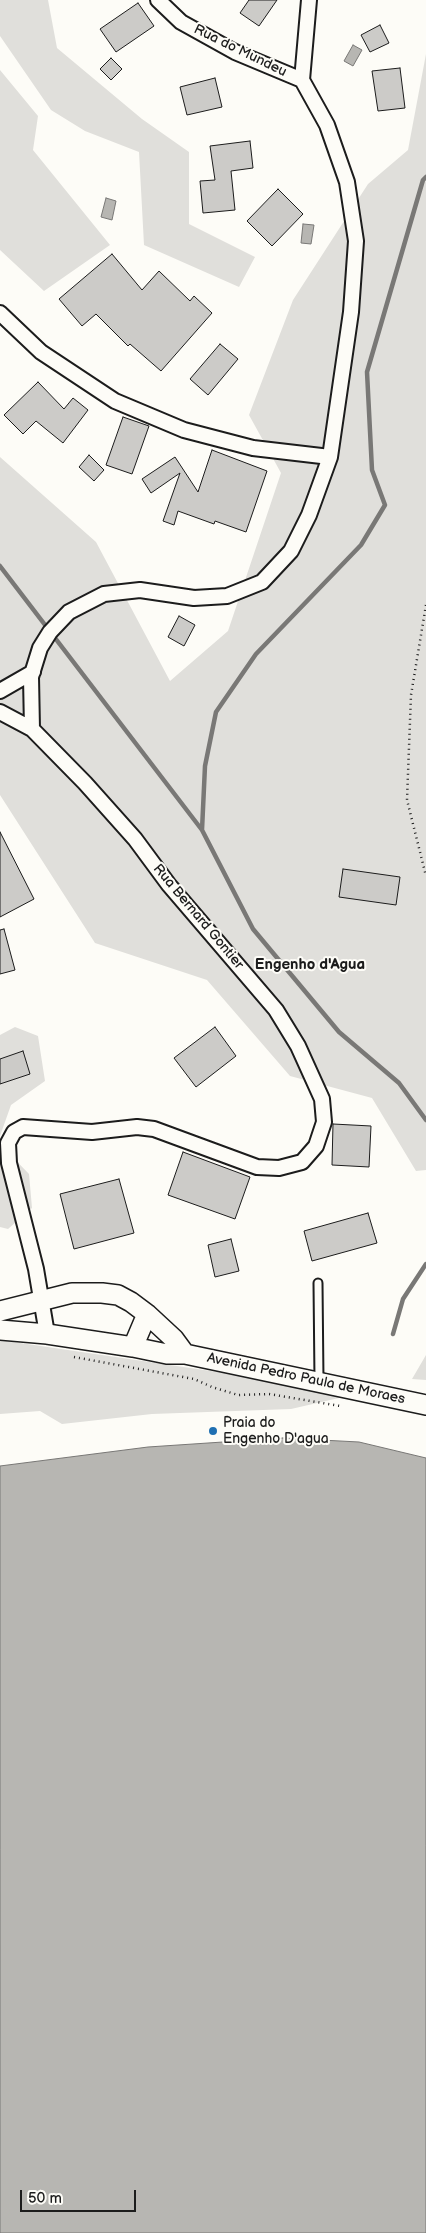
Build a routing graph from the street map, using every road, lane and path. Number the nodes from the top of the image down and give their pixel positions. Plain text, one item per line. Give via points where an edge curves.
1 (158, 0) edge
2 (308, 0) edge
3 (302, 80) junction
4 (0, 313) edge
5 (330, 457) junction
6 (426, 605) edge
7 (33, 672) junction
8 (0, 691) edge
9 (0, 712) edge
10 (32, 729) junction
11 (426, 876) edge
12 (318, 1283) dead end
13 (43, 1302) junction
14 (0, 1311) edge
15 (147, 1314) junction
16 (0, 1330) edge
17 (47, 1334) junction
18 (134, 1347) junction
19 (185, 1354) junction
20 (69, 1356) dead end
21 (319, 1383) junction
22 (426, 1405) edge
23 (340, 1406) dead end

1 - 3 street, Rua do Mundeu via 181,22 235,52
2 - 3 street
3 - 5 street via 327,125 347,182 356,241 351,312
4 - 5 street via 42,352 115,401 184,430 244,446
5 - 7 street via 309,515 291,551 262,582 227,596 194,598 140,590 104,594 69,612 50,632 40,648
6 - 11 path via 411,695 407,800
7 - 8 street
7 - 10 street
9 - 10 street, Rua Bernard Gontier
10 - 13 street, Rua Bernard Gontier via 135,839 169,885 276,1010 298,1046 322,1099 324,1122 316,1146 302,1162 280,1168 257,1167 154,1129 137,1127 92,1132 23,1128 14,1132 8,1143 9,1163
12 - 21 lane
13 - 14 main road
13 - 15 main road via 72,1294 102,1293 118,1295
13 - 17 street, Rua Bernard Gontier
15 - 18 main road
15 - 19 main road
16 - 17 main road, Avenida Pedro Paula de Moraes
17 - 18 main road, Avenida Pedro Paula de Moraes
18 - 19 main road, Avenida Pedro Paula de Moraes
19 - 21 main road, Avenida Pedro Paula de Moraes
20 - 23 path via 194,1379 238,1394 269,1394
21 - 22 main road, Avenida Pedro Paula de Moraes

